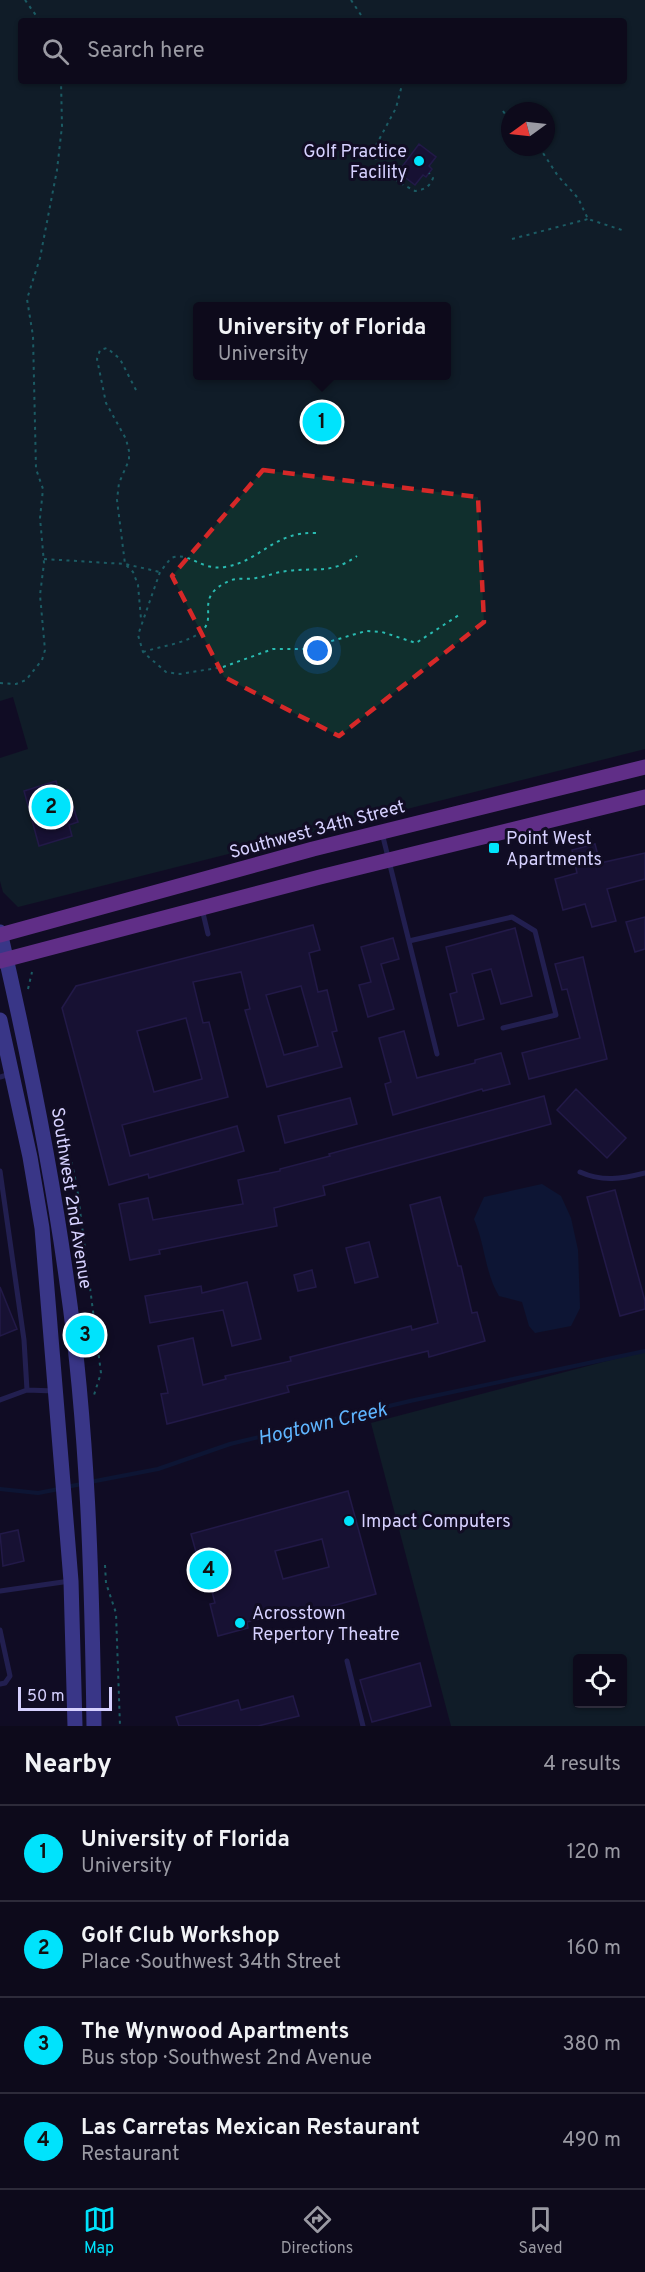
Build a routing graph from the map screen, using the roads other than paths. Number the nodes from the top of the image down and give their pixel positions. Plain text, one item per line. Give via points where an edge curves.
1 (645, 766) edge
2 (645, 797) edge
3 (382, 831) junction
4 (390, 860) junction
5 (201, 908) junction
6 (208, 933) dead end
7 (0, 934) edge
8 (409, 941) junction
9 (3, 960) edge
10 (0, 1020) edge
11 (503, 1028) dead end
12 (437, 1054) dead end
13 (6, 1075) edge
14 (0, 1172) edge
15 (580, 1172) dead end
16 (645, 1173) edge
17 (77, 1388) junction
18 (27, 1390) junction
19 (57, 1391) junction
20 (0, 1400) edge
21 (71, 1581) junction
22 (0, 1591) edge
23 (0, 1630) edge
24 (346, 1661) dead end
25 (0, 1684) edge
26 (94, 1724) edge
27 (76, 1726) edge
28 (363, 1726) edge

1 - 3 main road, Southwest 34th Street
2 - 4 main road
3 - 4 lane
3 - 7 main road, Southwest 34th Street
4 - 5 main road
4 - 8 lane
5 - 6 lane
5 - 9 main road
7 - 9 main road, Southwest 2nd Avenue
8 - 11 lane via 512,917 536,931 556,1015
8 - 12 lane
9 - 17 main road, Southwest 2nd Avenue via 47,1155 68,1285
10 - 13 main road, Southwest 2nd Avenue
13 - 19 main road, Southwest 2nd Avenue via 30,1157 42,1228
14 - 18 lane via 24,1340
15 - 16 lane via 604,1179
17 - 19 main road
17 - 26 main road, Southwest 2nd Avenue via 87,1510
18 - 19 lane
18 - 20 lane
19 - 21 main road, Southwest 2nd Avenue
21 - 22 lane
21 - 27 main road, Southwest 2nd Avenue
23 - 25 lane via 10,1676
24 - 28 lane
26 - 27 lane

